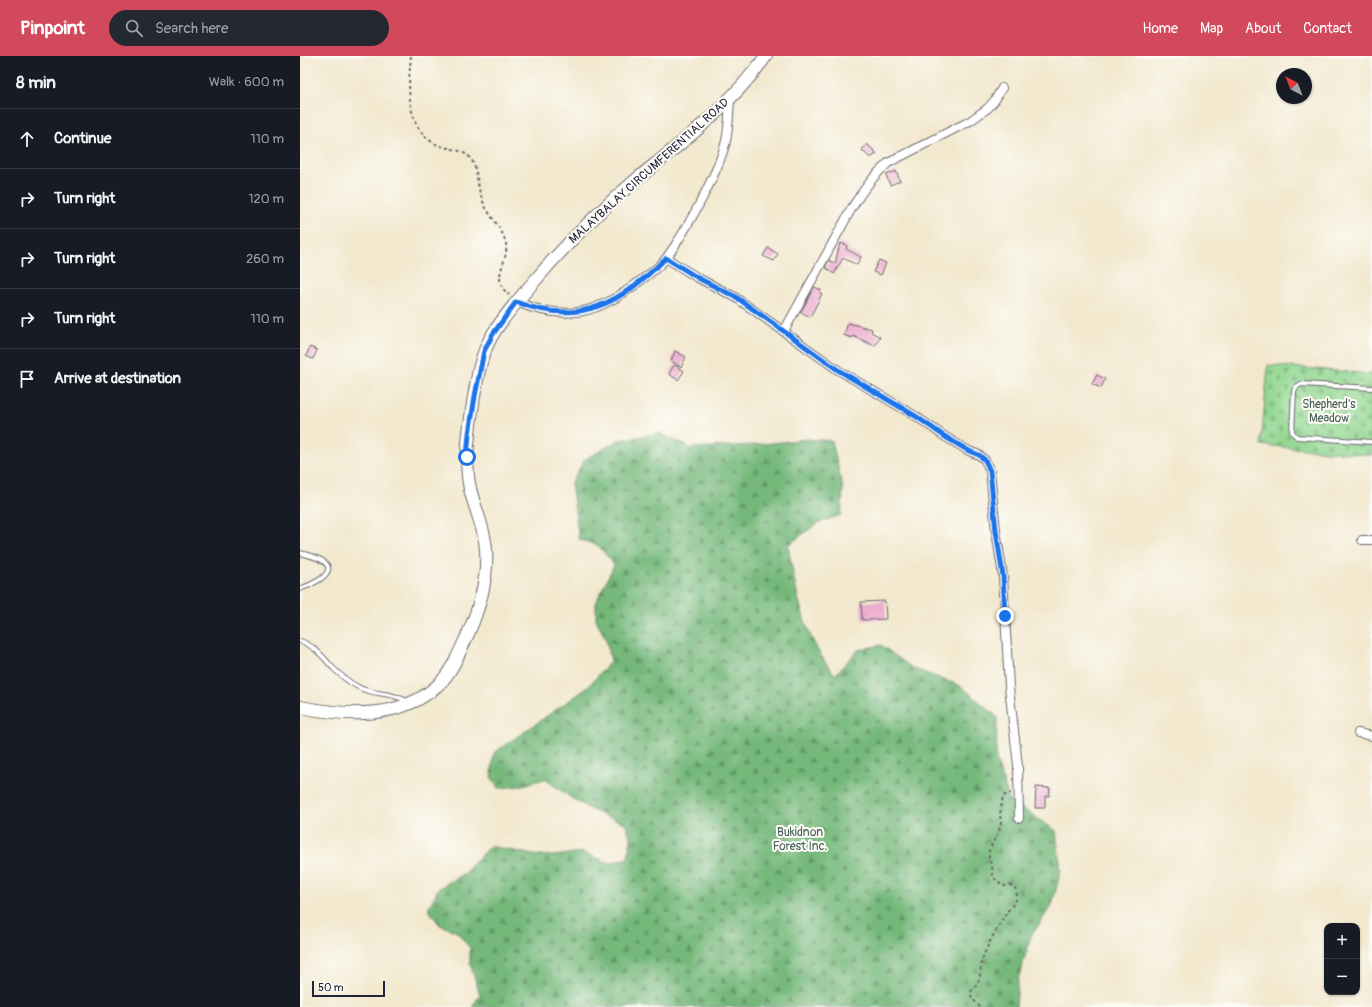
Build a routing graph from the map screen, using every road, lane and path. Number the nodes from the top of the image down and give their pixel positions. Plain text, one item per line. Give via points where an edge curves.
1 (410, 56) edge
2 (766, 56) edge
3 (1002, 88) dead end
4 (730, 99) junction
5 (666, 258) junction
6 (516, 302) junction
7 (784, 331) junction
8 (1372, 388) edge
9 (1372, 442) edge
10 (1362, 540) dead end
11 (1372, 540) edge
12 (300, 553) edge
13 (300, 589) edge
14 (300, 641) edge
15 (410, 704) junction
16 (300, 706) edge
17 (1358, 733) dead end
18 (1372, 736) edge
19 (1019, 790) junction
20 (1019, 818) dead end
21 (980, 1007) edge

1 - 6 path via 408,77 411,108 417,125 434,143 465,152 471,158 485,205 502,233 506,245 499,276 501,285
2 - 4 main road, MALAYBALAY CIRCUMFERENTIAL ROAD
3 - 7 street via 988,108 970,121 893,160 877,172 853,206
4 - 5 street via 726,139 714,175 695,213
4 - 6 main road, MALAYBALAY CIRCUMFERENTIAL ROAD via 580,231
5 - 6 street via 624,294 591,310 570,313 545,311
5 - 7 street via 736,297
6 - 15 main road, MALAYBALAY CIRCUMFERENTIAL ROAD via 484,351 469,434 468,473 486,548 486,569 481,594 471,626 447,674 438,685
7 - 19 street via 838,370 979,455 988,465 1003,576 1009,687
8 - 9 lane via 1298,385 1294,391 1292,432 1297,437
10 - 11 street
12 - 13 lane via 326,562 328,573 322,579
14 - 15 lane via 314,648 334,669 357,687 395,696
15 - 16 main road, MALAYBALAY CIRCUMFERENTIAL ROAD via 389,711 369,712 339,712
17 - 18 street
19 - 20 street
19 - 21 path via 1003,796 999,832 989,850 993,877 1003,886 1010,885 1017,894 982,959 978,983 971,993 971,999

